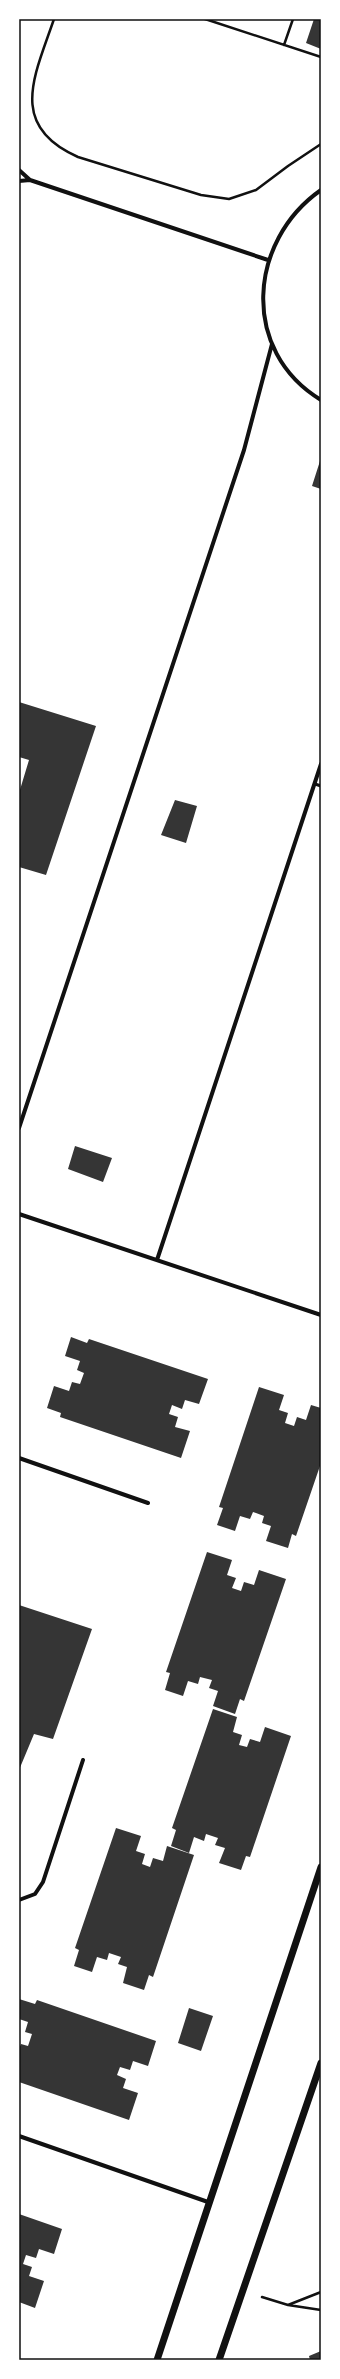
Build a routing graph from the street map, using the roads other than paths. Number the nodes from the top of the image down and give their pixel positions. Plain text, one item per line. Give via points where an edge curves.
1 (19, 170) edge
2 (30, 180) junction
3 (19, 181) edge
4 (321, 190) edge
5 (268, 260) junction
6 (272, 344) junction
7 (321, 400) edge
8 (321, 764) edge
9 (315, 784) junction
10 (321, 786) edge
11 (19, 1128) edge
12 (19, 1214) edge
13 (157, 1260) junction
14 (321, 1315) edge
15 (19, 1458) edge
16 (148, 1503) dead end
17 (83, 1760) dead end
18 (321, 1866) edge
19 (19, 1900) edge
20 (321, 2063) edge
21 (19, 2136) edge
22 (208, 2202) junction
23 (157, 2360) edge
24 (219, 2360) edge

1 - 2 street
2 - 3 street
2 - 5 street
4 - 5 street via 306,200 290,218 277,238
5 - 6 street via 263,281 263,302 265,323
6 - 7 street via 287,370 309,393
6 - 11 street via 239,464
8 - 9 street
9 - 10 lane
9 - 13 street
12 - 13 street
13 - 14 street
15 - 16 street
17 - 19 street via 43,1882 35,1894
18 - 22 street
20 - 24 street
21 - 22 street
22 - 23 street

